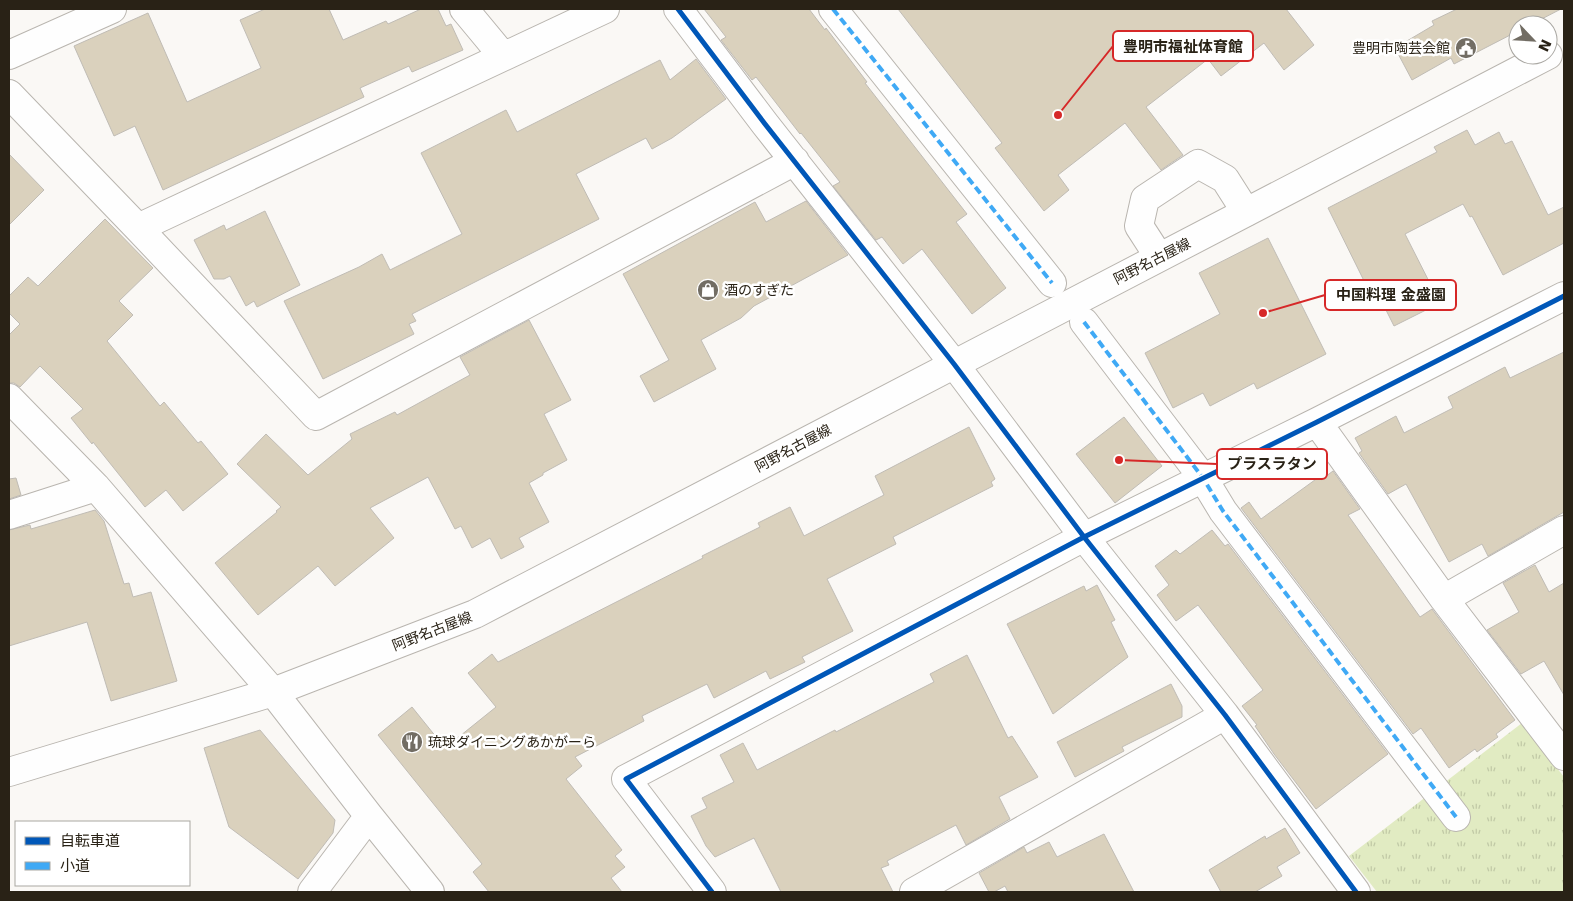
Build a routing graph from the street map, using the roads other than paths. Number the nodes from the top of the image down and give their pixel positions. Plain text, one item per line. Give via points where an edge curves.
1 (112, 9) edge
2 (464, 9) edge
3 (605, 9) edge
4 (678, 9) edge
5 (833, 9) edge
6 (9, 55) edge
7 (503, 56) junction
8 (1529, 65) edge
9 (9, 94) edge
10 (795, 161) junction
11 (1246, 212) junction
12 (138, 228) junction
13 (1159, 257) junction
14 (1052, 283) dead end
15 (1564, 296) edge
16 (1084, 322) dead end
17 (954, 364) junction
18 (9, 398) edge
19 (1317, 422) junction
20 (1203, 478) junction
21 (96, 487) junction
22 (9, 515) edge
23 (1564, 530) edge
24 (1084, 536) junction
25 (1444, 599) junction
26 (273, 692) junction
27 (1225, 715) junction
28 (1564, 756) edge
29 (9, 772) edge
30 (369, 816) junction
31 (1456, 817) dead end
32 (312, 892) edge
33 (430, 892) edge
34 (712, 892) edge
35 (914, 892) edge
36 (1356, 892) edge

1 - 6 street
2 - 7 street
3 - 7 street
4 - 10 street
5 - 14 street
7 - 12 street
8 - 11 street, 阿野名古屋線
9 - 12 street
10 - 12 street via 316,416
10 - 17 street
11 - 13 street, 阿野名古屋線
11 - 13 street via 1225,179 1198,164 1145,199 1139,226
13 - 17 street, 阿野名古屋線
15 - 19 street
16 - 20 street
17 - 24 street
17 - 26 street, 阿野名古屋線 via 475,614
18 - 21 street
19 - 20 street
19 - 25 street
20 - 24 street
20 - 31 street via 1223,511
21 - 22 street
21 - 26 street
23 - 25 street
24 - 27 street
24 - 34 street via 626,779
25 - 28 street
26 - 29 street, 阿野名古屋線
26 - 30 street
27 - 35 street
27 - 36 street
30 - 32 street
30 - 33 street

